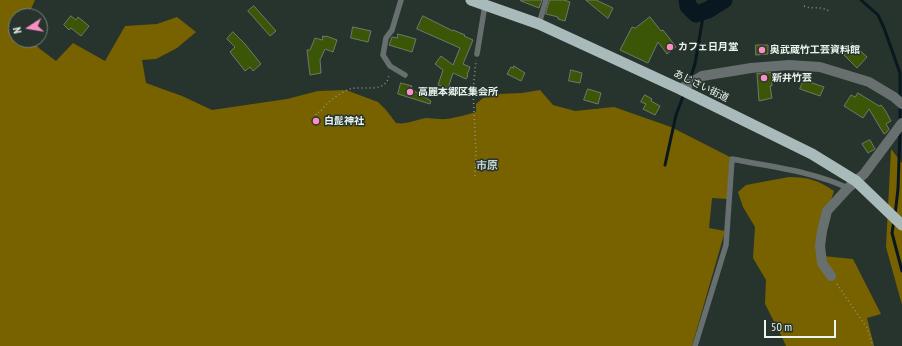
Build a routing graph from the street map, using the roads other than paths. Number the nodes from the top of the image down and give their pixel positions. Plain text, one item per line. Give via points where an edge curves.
1 (401, 0) edge
2 (471, 0) edge
3 (546, 0) edge
4 (486, 5) junction
5 (539, 24) junction
6 (477, 54) road end
7 (405, 75) dead end
8 (683, 91) junction
9 (902, 104) edge
10 (902, 123) edge
11 (852, 184) junction
12 (901, 224) edge
13 (831, 276) road end
14 (695, 346) edge

1 - 7 lane via 392,30 386,38 383,55 390,66
2 - 4 highway, あじさい街道
3 - 5 lane
4 - 5 highway, あじさい街道
4 - 6 lane
5 - 8 highway, あじさい街道
8 - 9 street via 702,76 789,65 820,67 869,82
8 - 11 highway, あじさい街道 via 812,154
10 - 11 street via 864,174
11 - 12 highway, あじさい街道 via 888,210
11 - 13 street via 827,211 822,231 822,263
11 - 14 lane via 732,160 726,246

